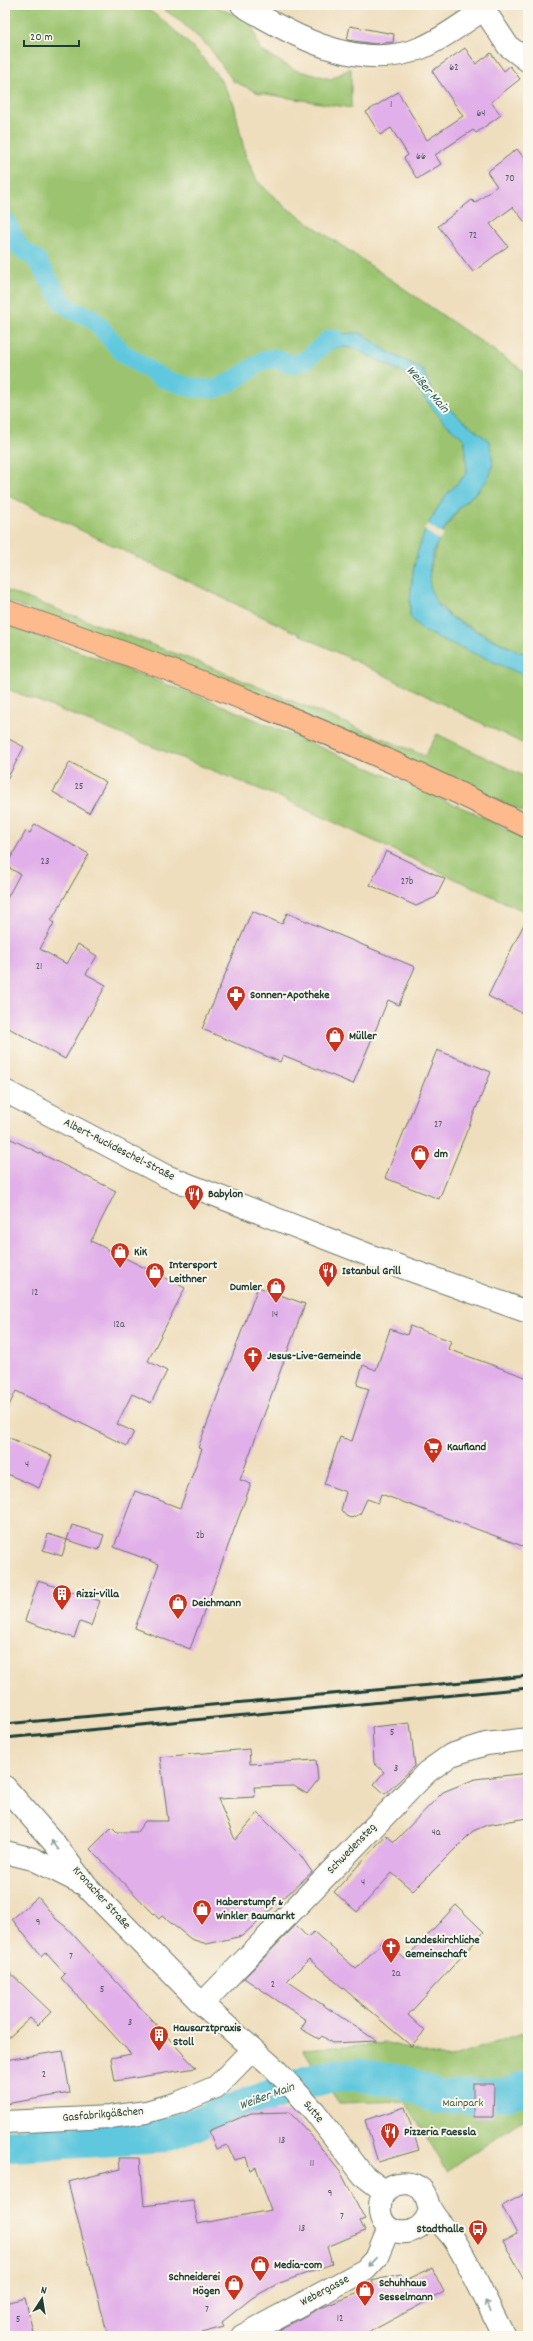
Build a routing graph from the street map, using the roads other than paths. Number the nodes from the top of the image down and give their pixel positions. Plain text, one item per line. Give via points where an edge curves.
1 (242, 5) edge
2 (482, 7) edge
3 (528, 61) edge
4 (5, 611) edge
5 (528, 827) edge
6 (5, 1091) edge
7 (528, 1312) edge
8 (528, 1739) edge
9 (5, 1787) edge
10 (5, 1852) edge
11 (87, 1887) junction
12 (202, 2004) junction
13 (252, 2050) junction
14 (5, 2122) edge
15 (385, 2192) junction
16 (430, 2209) junction
17 (389, 2228) junction
18 (242, 2336) edge
19 (504, 2336) edge

1 - 2 street via 331,50 366,56 395,55 421,48 445,36
2 - 3 street via 508,46
4 - 5 highway via 195,680 296,721 444,786
6 - 7 street, Albert-Ruckdeschel-Straße via 166,1176 379,1260
8 - 12 street, Schwedensteg via 486,1744 451,1755 427,1772
11 -> 9 street, Kronacher Straße
10 - 11 street via 34,1860
11 - 12 street, Kronacher Straße
12 - 13 street, Sutte
13 - 14 street, Gasfabrikgäßchen via 216,2087 178,2103 146,2112 110,2117
13 - 15 street, Sutte via 275,2069 315,2112 363,2175
15 - 16 street via 398,2184 413,2185 426,2194
15 - 17 street via 381,2199 380,2215
16 - 17 street via 425,2222 416,2230 402,2233
19 -> 16 street via 455,2241
17 -> 18 street, Webergasse via 377,2257 365,2270

